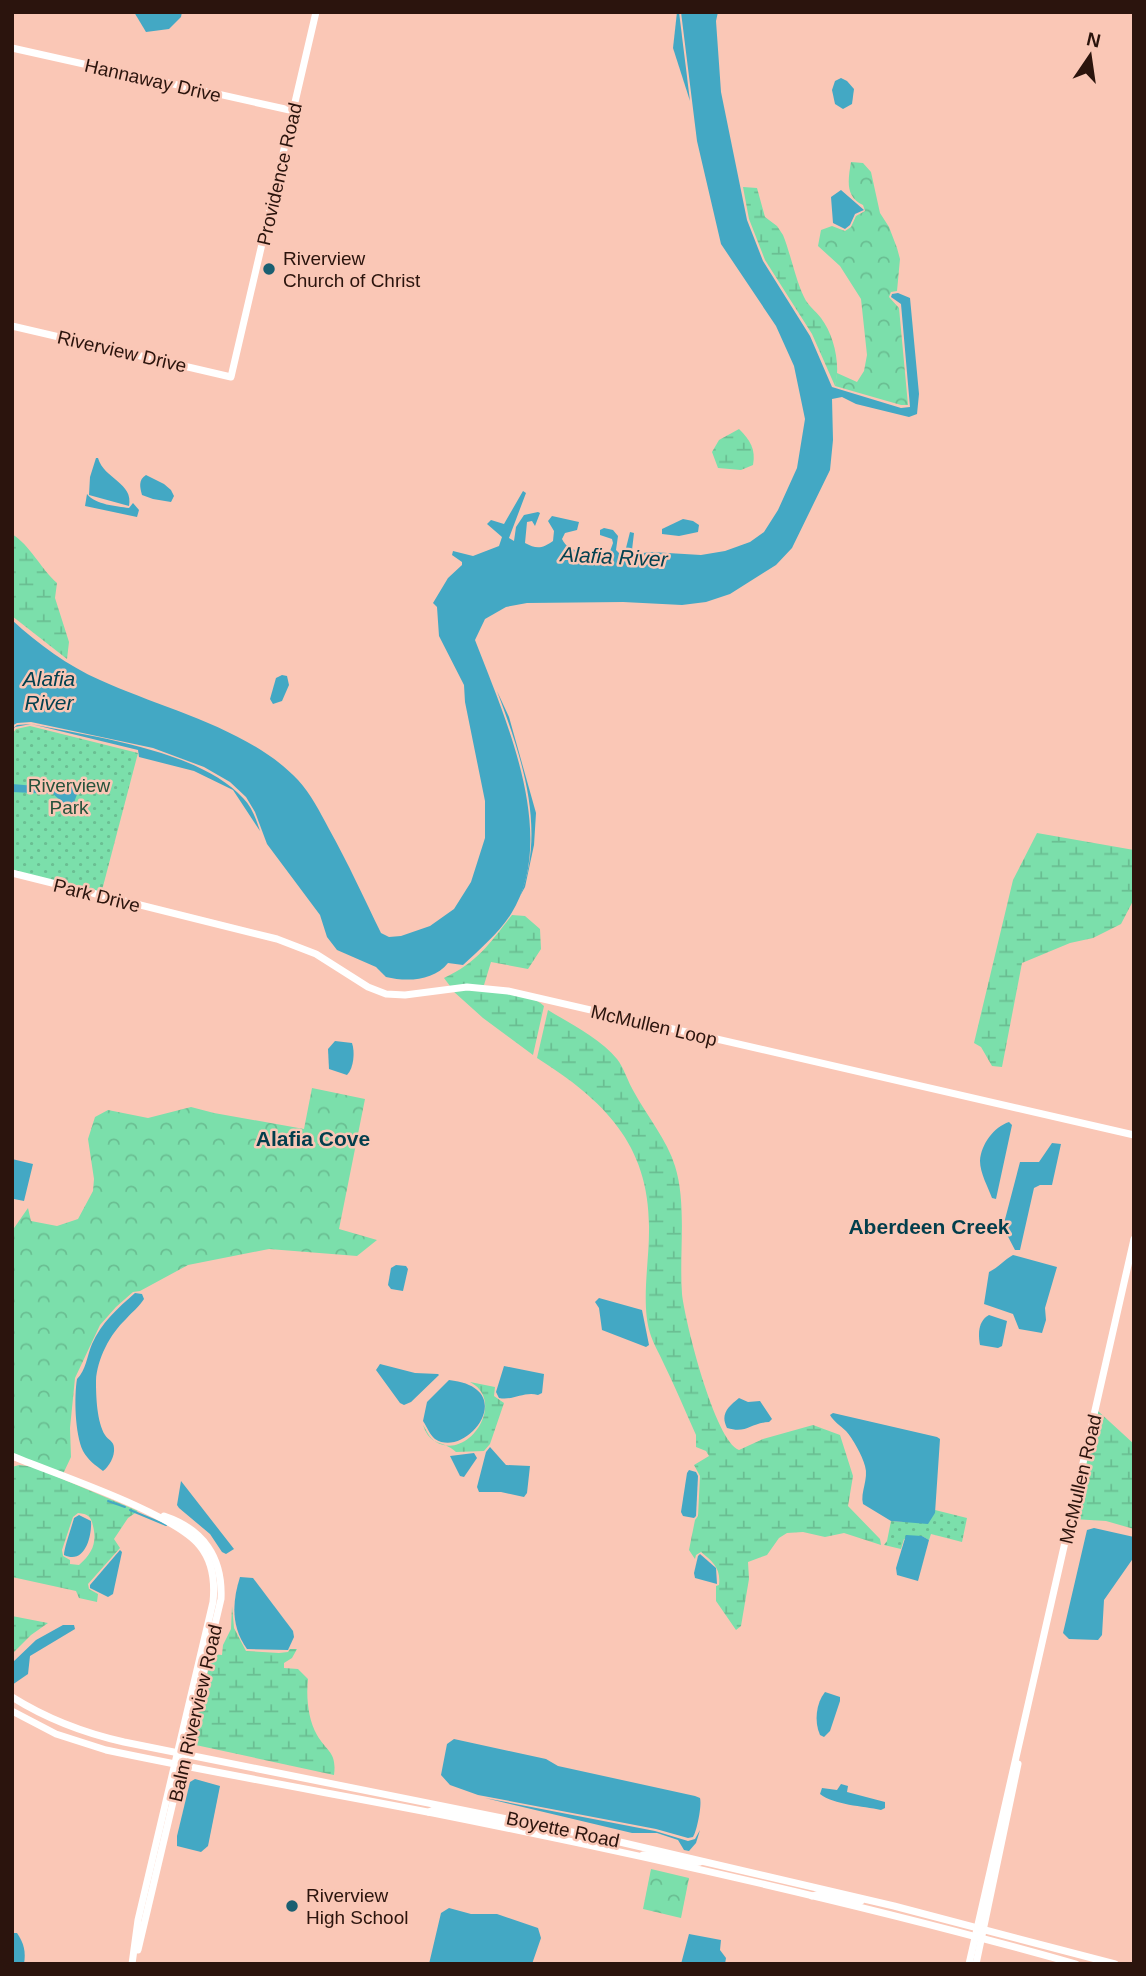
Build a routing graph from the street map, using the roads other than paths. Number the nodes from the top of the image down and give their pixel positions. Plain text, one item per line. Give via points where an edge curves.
1 (316, 12) edge
2 (12, 48) edge
3 (294, 111) junction
4 (12, 326) edge
5 (231, 377) joint
6 (12, 873) edge
7 (182, 917) joint
8 (1134, 1135) edge
9 (1134, 1239) edge
10 (1130, 1280) edge
11 (12, 1456) edge
12 (12, 1697) edge
13 (12, 1711) edge
14 (182, 1754) junction
15 (179, 1764) junction
16 (429, 1813) junction
17 (530, 1822) junction
18 (639, 1856) junction
19 (703, 1860) junction
20 (799, 1883) junction
21 (811, 1897) junction
22 (869, 1900) junction
23 (981, 1927) junction
24 (978, 1938) junction
25 (133, 1964) edge
26 (969, 1964) edge
27 (976, 1964) edge
28 (1076, 1964) edge
29 (1115, 1964) edge

1 - 3 main road, Providence Road
2 - 3 main road, Hannaway Drive
3 - 5 main road, Providence Road
4 - 5 main road, Riverview Drive
6 - 7 main road, Park Drive
7 - 8 main road, McMullen Loop via 267,936 316,954 386,994 405,996 467,987 508,991
9 - 10 main road, McMullen Road
10 - 23 main road, McMullen Road via 1025,1719
11 - 14 main road, Balm Riverview Road via 135,1506 190,1536 205,1554 212,1573 213,1602
12 - 14 main road, Boyette Road via 75,1729
13 - 15 main road, Boyette Road via 72,1740
14 - 15 main road, Balm Riverview Road
14 - 17 main road, Boyette Road
15 - 16 main road, Boyette Road
15 - 25 main road, Balm Riverview Road via 138,1920
16 - 17 main road via 436,1809 511,1824
16 - 18 main road, Boyette Road
17 - 19 main road, Boyette Road
18 - 19 main road
18 - 21 main road, Boyette Road
19 - 20 main road, Boyette Road
20 - 21 main road
20 - 22 main road, Boyette Road
21 - 22 main road
21 - 24 main road, Boyette Road
22 - 23 main road, Boyette Road
23 - 24 main road, McMullen Road
23 - 29 main road, Boyette Road
24 - 26 main road, McMullen Road
24 - 27 main road, McMullen Road
24 - 28 main road, Boyette Road

